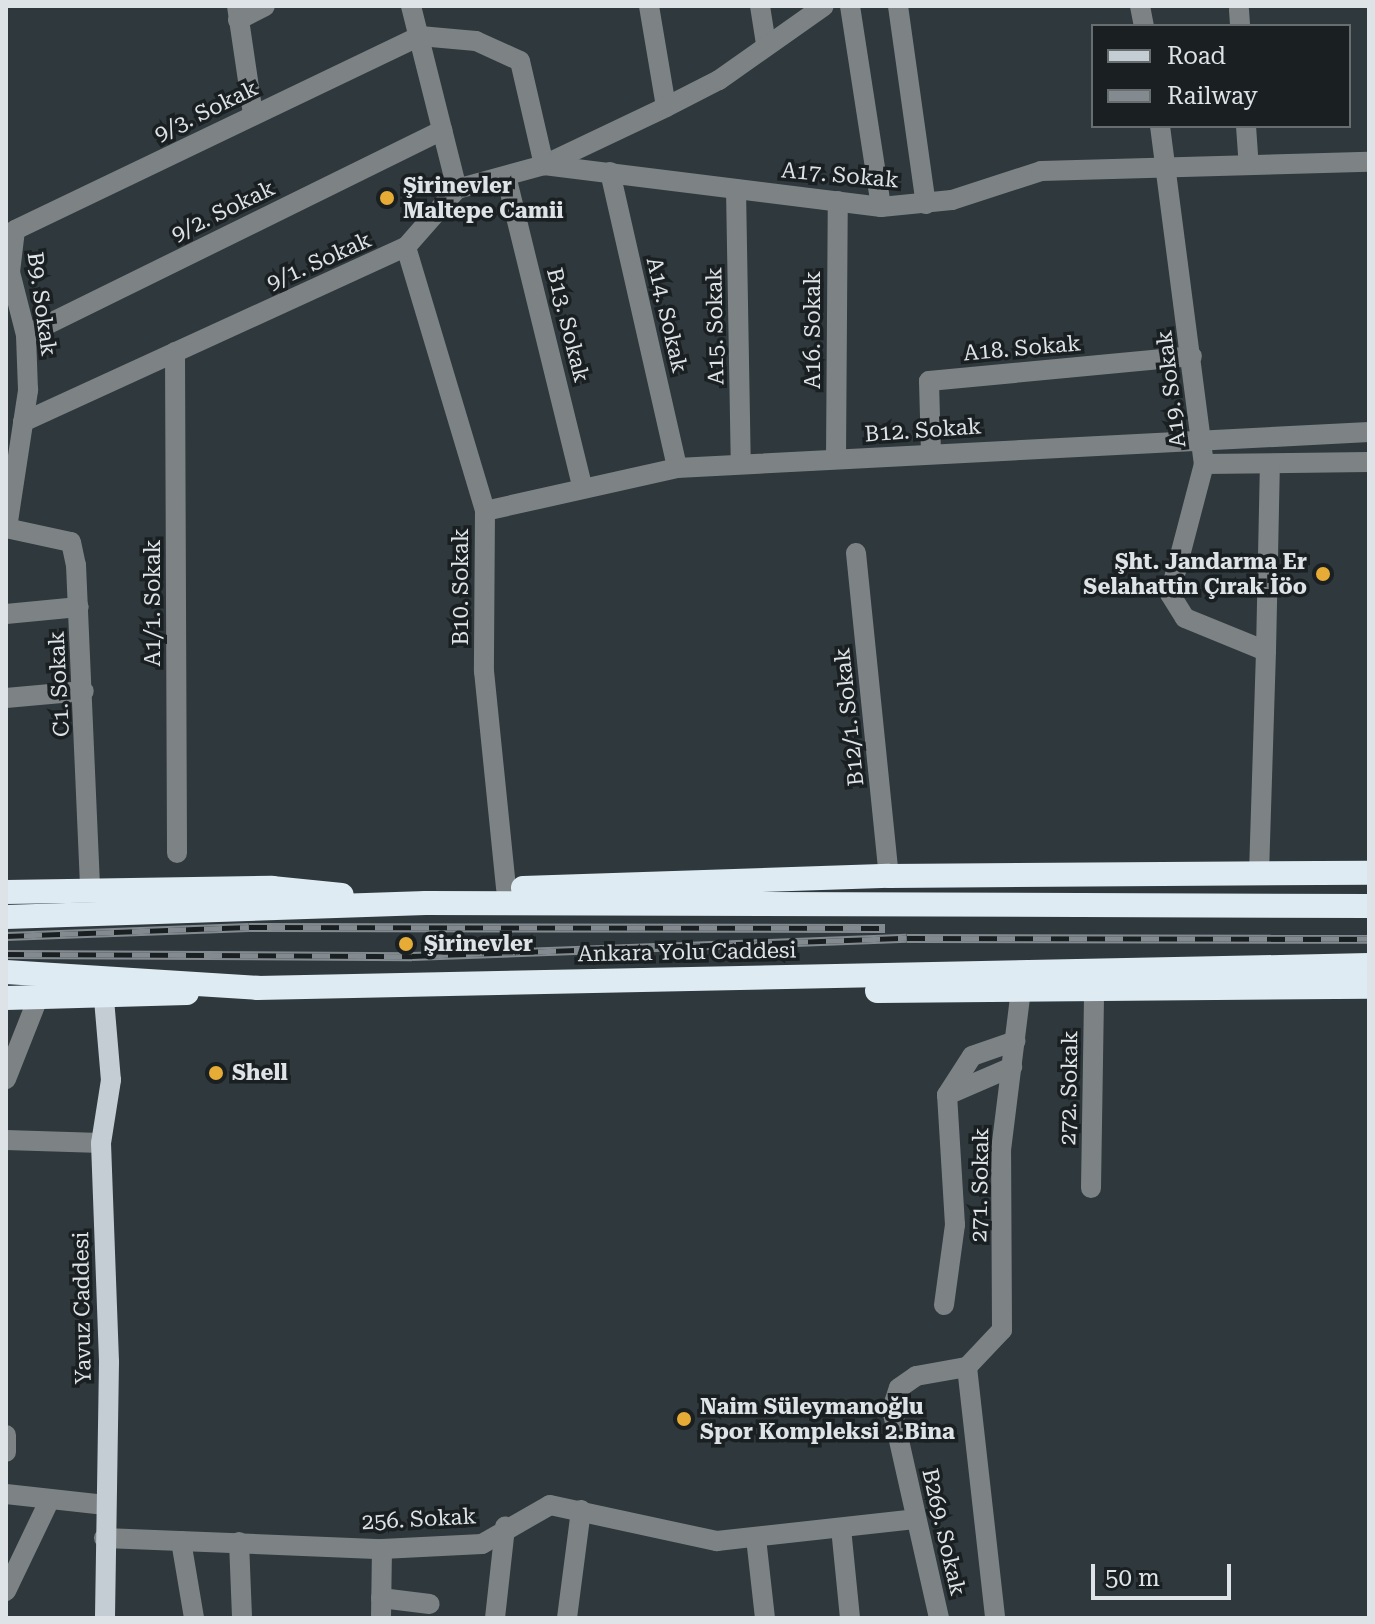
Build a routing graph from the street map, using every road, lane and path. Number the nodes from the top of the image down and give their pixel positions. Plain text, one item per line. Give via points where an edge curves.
1 (265, 6) edge
2 (411, 6) edge
3 (649, 6) edge
4 (760, 6) edge
5 (824, 6) edge
6 (850, 6) edge
7 (898, 6) edge
8 (237, 13) edge
9 (420, 36) junction
10 (766, 45) junction
11 (666, 107) junction
12 (253, 115) junction
13 (1160, 128) edge
14 (1246, 128) edge
15 (442, 130) junction
16 (1369, 162) edge
17 (544, 165) junction
18 (1249, 165) junction
19 (1167, 168) junction
20 (610, 172) junction
21 (506, 176) junction
22 (457, 189) junction
23 (736, 189) junction
24 (838, 201) junction
25 (926, 204) junction
26 (881, 207) junction
27 (15, 230) joint
28 (406, 247) junction
29 (12, 306) edge
30 (26, 335) junction
31 (175, 352) junction
32 (1192, 356) junction
33 (28, 390) junction
34 (6, 392) edge
35 (23, 422) junction
36 (1369, 432) edge
37 (1202, 436) junction
38 (931, 453) junction
39 (836, 459) junction
40 (1369, 462) edge
41 (741, 463) junction
42 (1204, 464) junction
43 (1270, 464) junction
44 (677, 468) junction
45 (11, 477) edge
46 (582, 486) junction
47 (485, 511) junction
48 (7, 528) edge
49 (856, 553) dead end
50 (79, 607) junction
51 (6, 614) edge
52 (1266, 651) junction
53 (84, 691) junction
54 (6, 698) edge
55 (177, 853) dead end
56 (1259, 873) junction
57 (1369, 873) edge
58 (889, 876) junction
59 (506, 889) junction
60 (90, 890) junction
61 (6, 892) edge
62 (426, 903) junction
63 (396, 904) junction
64 (1369, 906) edge
65 (6, 917) edge
66 (1369, 965) edge
67 (6, 972) edge
68 (524, 982) junction
69 (1369, 987) edge
70 (257, 988) junction
71 (1094, 989) junction
72 (1021, 990) junction
73 (6, 998) edge
74 (38, 998) junction
75 (104, 999) junction
76 (1015, 1041) junction
77 (1012, 1067) junction
78 (6, 1079) edge
79 (947, 1095) junction
80 (6, 1140) edge
81 (101, 1143) junction
82 (1091, 1188) dead end
83 (944, 1305) dead end
84 (967, 1367) junction
85 (6, 1494) edge
86 (50, 1499) junction
87 (105, 1505) junction
88 (581, 1510) junction
89 (915, 1519) junction
90 (505, 1527) junction
91 (841, 1528) junction
92 (104, 1538) junction
93 (756, 1538) junction
94 (181, 1541) junction
95 (239, 1542) junction
96 (382, 1549) junction
97 (6, 1591) edge
98 (430, 1604) dead end
99 (381, 1608) edge
100 (105, 1618) edge
101 (194, 1618) edge
102 (242, 1618) edge
103 (495, 1618) edge
104 (567, 1618) edge
105 (765, 1618) edge
106 (850, 1618) edge
107 (939, 1618) edge
108 (995, 1618) edge

1 - 8 street
2 - 9 street
3 - 11 street
4 - 10 street
5 - 10 street
6 - 26 street
7 - 25 street
8 - 12 street
9 - 12 street, 9/3. Sokak
9 - 15 street
9 - 17 street via 476,41 520,61
10 - 11 street
11 - 17 street
12 - 27 street, 9/3. Sokak
13 - 19 street, A19. Sokak
14 - 18 street
15 - 22 street
15 - 30 street, 9/2. Sokak
16 - 18 street, A17. Sokak
17 - 20 street, A17. Sokak
17 - 21 street
18 - 19 street, A17. Sokak
19 - 25 street, A17. Sokak via 1041,171
19 - 32 street, A19. Sokak
20 - 23 street, A17. Sokak
20 - 44 street, A14. Sokak
21 - 22 street
21 - 46 street, B13. Sokak
22 - 28 street, 9/1. Sokak
23 - 24 street, A17. Sokak
23 - 41 street, A15. Sokak
24 - 26 street, A17. Sokak
24 - 39 street, A16. Sokak
25 - 26 street, A17. Sokak
27 - 29 street, B9. Sokak
28 - 31 street, 9/1. Sokak
28 - 47 street, B10. Sokak
29 - 30 street, B9. Sokak
30 - 33 street, B9. Sokak
31 - 35 street, 9/1. Sokak
31 - 55 street, A1/1. Sokak
32 - 37 street, A19. Sokak
32 - 38 street, A18. Sokak via 929,381
33 - 34 street
33 - 35 street, B9. Sokak
35 - 45 street, B9. Sokak
36 - 37 street, B12. Sokak
37 - 38 street, B12. Sokak
37 - 42 street, A19. Sokak
38 - 39 street, B12. Sokak
39 - 41 street, B12. Sokak
40 - 43 street
41 - 44 street, B12. Sokak
42 - 43 street
42 - 52 street, A19. Sokak via 1170,594 1185,618
43 - 52 street
44 - 46 street, B12. Sokak
45 - 48 street, B9. Sokak
46 - 47 street, B12. Sokak
47 - 59 street, B10. Sokak via 484,671
48 - 50 street, C1. Sokak via 71,542
49 - 58 street, B12/1. Sokak
50 - 51 street
50 - 53 street, C1. Sokak
52 - 56 street
53 - 54 street
53 - 60 street, C1. Sokak
56 - 57 highway
56 - 58 highway
58 - 59 highway
59 - 62 highway
60 - 61 highway
60 - 63 highway via 272,888
62 - 63 highway, Ankara Yolu Caddesi
62 - 64 highway, Ankara Yolu Caddesi
63 - 65 highway, Ankara Yolu Caddesi
66 - 68 highway, Ankara Yolu Caddesi
67 - 70 highway, Ankara Yolu Caddesi
68 - 70 highway, Ankara Yolu Caddesi
68 - 72 highway via 588,992
69 - 71 highway
70 - 75 highway
71 - 72 highway
71 - 82 street, 272. Sokak
72 - 76 street, 271. Sokak
73 - 74 highway
74 - 75 highway
74 - 78 street
75 - 81 main road, Yavuz Caddesi via 111,1080
76 - 77 street, 271. Sokak
76 - 79 street via 972,1056
77 - 79 street
77 - 84 street, 271. Sokak via 1001,1150 1002,1330
79 - 83 street via 955,1225
80 - 81 street
81 - 87 main road, Yavuz Caddesi via 109,1362
84 - 89 street, B269. Sokak via 916,1376 899,1388 892,1409
84 - 108 street
85 - 86 street
86 - 87 street
86 - 97 street
87 - 92 main road, Yavuz Caddesi
88 - 90 street, 256. Sokak via 550,1505
88 - 93 street, 256. Sokak via 717,1541
88 - 104 street
89 - 91 street, 256. Sokak
89 - 107 street, B269. Sokak
90 - 96 street, 256. Sokak via 482,1544
90 - 103 street
91 - 93 street, 256. Sokak
91 - 106 street
92 - 94 street, 256. Sokak
92 - 100 main road, Yavuz Caddesi
93 - 105 street
94 - 95 street, 256. Sokak
94 - 101 street
95 - 96 street, 256. Sokak
95 - 102 street
96 - 99 street
98 - 99 street

